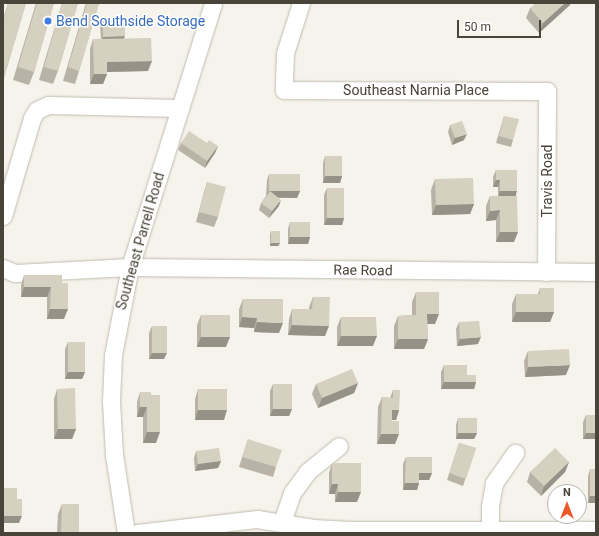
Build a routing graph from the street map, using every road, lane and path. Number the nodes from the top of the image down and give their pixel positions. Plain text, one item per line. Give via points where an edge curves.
1 (213, 3) edge
2 (301, 3) edge
3 (547, 91) joint
4 (180, 108) junction
5 (3, 216) edge
6 (130, 267) junction
7 (3, 268) edge
8 (546, 272) junction
9 (596, 272) edge
10 (339, 446) dead end
11 (515, 453) dead end
12 (282, 522) junction
13 (596, 530) edge
14 (490, 532) edge
15 (126, 533) edge
16 (137, 533) edge

1 - 4 street, Southeast Parrell Road
2 - 3 street, Southeast Narnia Place via 285,53 284,90
3 - 8 street, Travis Road
4 - 5 street via 48,105 37,110 32,118
4 - 6 street, Southeast Parrell Road
6 - 7 street, Rae Road via 15,273
6 - 8 street, Rae Road
6 - 15 street, Southeast Parrell Road via 113,355 111,401 114,455
8 - 9 street, Rae Road
10 - 12 street via 307,472 292,493
11 - 14 street via 494,483 490,506
12 - 14 street via 313,528 350,530
12 - 16 street via 258,519 226,521
13 - 14 street

